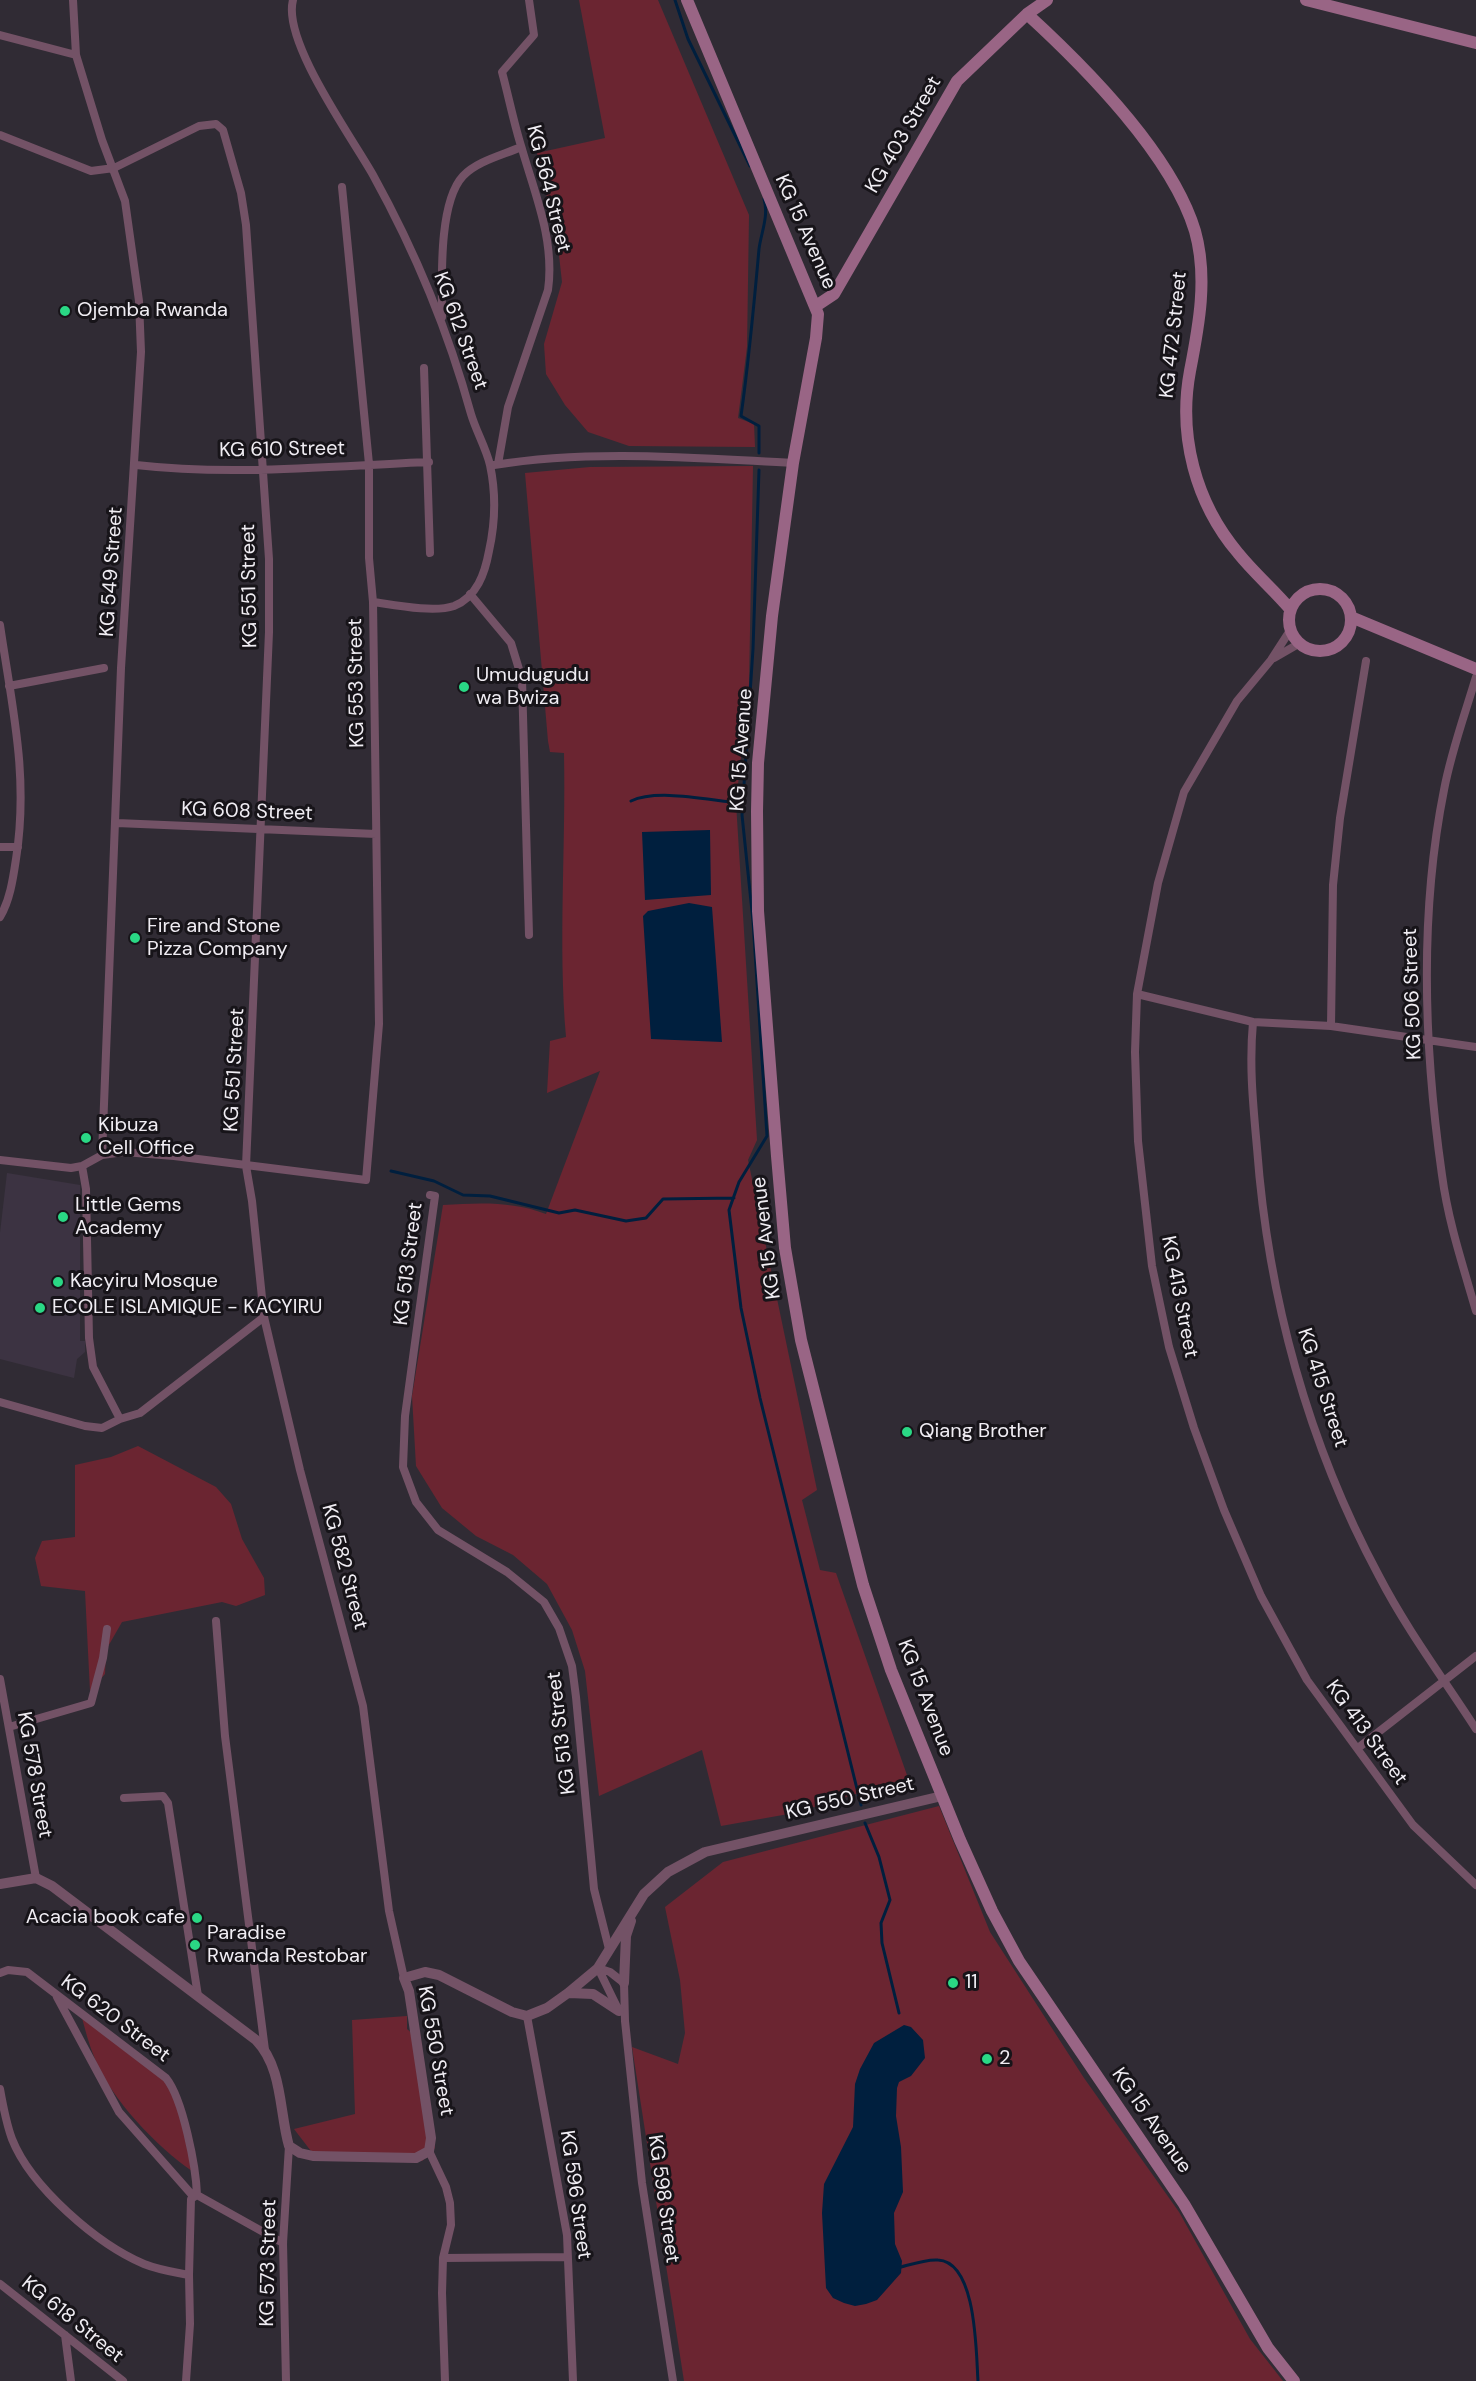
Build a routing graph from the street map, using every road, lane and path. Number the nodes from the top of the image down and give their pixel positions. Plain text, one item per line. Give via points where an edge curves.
1 (73, 0) edge
2 (293, 0) edge
3 (529, 0) edge
4 (687, 0) edge
5 (1047, 0) edge
6 (1306, 0) edge
7 (1027, 14) junction
8 (0, 35) edge
9 (1476, 43) edge
10 (76, 55) junction
11 (0, 135) edge
12 (521, 147) junction
13 (114, 168) junction
14 (342, 187) dead end
15 (816, 306) junction
16 (442, 321) junction
17 (424, 368) dead end
18 (429, 462) junction
19 (793, 463) junction
20 (369, 464) junction
21 (136, 465) junction
22 (494, 465) junction
23 (262, 469) junction
24 (430, 553) dead end
25 (1270, 587) junction
26 (470, 594) junction
27 (1301, 595) junction
28 (373, 602) junction
29 (1290, 609) junction
30 (1351, 617) junction
31 (0, 625) edge
32 (1372, 627) junction
33 (1291, 629) junction
34 (1348, 634) junction
35 (1300, 643) junction
36 (1271, 660) junction
37 (1366, 661) dead end
38 (104, 668) dead end
39 (1476, 669) edge
40 (1476, 676) edge
41 (9, 686) junction
42 (117, 823) junction
43 (262, 829) junction
44 (376, 834) junction
45 (0, 846) edge
46 (18, 847) junction
47 (0, 917) edge
48 (529, 935) dead end
49 (1137, 994) junction
50 (1253, 1022) junction
51 (1331, 1026) junction
52 (1429, 1041) junction
53 (1476, 1047) edge
54 (102, 1155) junction
55 (0, 1160) edge
56 (82, 1166) junction
57 (246, 1166) junction
58 (430, 1195) dead end
59 (1476, 1311) edge
60 (264, 1317) junction
61 (0, 1402) edge
62 (120, 1419) junction
63 (216, 1621) dead end
64 (107, 1629) dead end
65 (1476, 1656) edge
66 (0, 1679) edge
67 (1444, 1682) junction
68 (9, 1727) junction
69 (1476, 1729) edge
70 (1358, 1748) junction
71 (942, 1796) junction
72 (124, 1798) dead end
73 (36, 1878) junction
74 (0, 1884) edge
75 (1476, 1886) edge
76 (635, 1906) junction
77 (609, 1949) junction
78 (598, 1968) junction
79 (0, 1973) edge
80 (404, 1978) junction
81 (624, 1983) junction
82 (568, 1993) junction
83 (56, 1996) junction
84 (198, 1996) junction
85 (527, 2016) junction
86 (622, 2016) junction
87 (265, 2050) junction
88 (0, 2089) edge
89 (289, 2146) junction
90 (429, 2151) junction
91 (195, 2195) junction
92 (283, 2243) junction
93 (568, 2257) junction
94 (443, 2258) junction
95 (189, 2275) junction
96 (0, 2284) edge
97 (65, 2335) junction
98 (71, 2381) edge
99 (123, 2381) edge
100 (186, 2381) edge
101 (285, 2381) edge
102 (445, 2381) edge
103 (573, 2381) edge
104 (673, 2381) edge
105 (1293, 2381) edge

1 - 10 street, KG 549 Street
2 - 16 street, KG 612 Street via 292,19 304,57 373,176
3 - 12 street, KG 564 Street via 534,34 502,69
4 - 15 main road, KG 15 Avenue via 772,210
5 - 7 main road, KG 403 Street
6 - 9 main road
7 - 15 main road, KG 403 Street via 957,81 834,294
7 - 25 main road, KG 472 Street via 1096,83 1137,132 1187,211 1198,245 1202,285 1187,389 1187,441 1198,483 1217,520 1238,553
8 - 10 street
10 - 13 street, KG 549 Street
11 - 13 street via 91,171
12 - 16 street via 472,169 454,193 443,247
12 - 22 street, KG 564 Street via 540,208 550,275
13 - 21 street, KG 549 Street via 125,201 139,301
13 - 23 street, KG 551 Street via 199,126 216,124 224,130 246,225
14 - 20 street, KG 553 Street
15 - 19 main road, KG 15 Avenue via 816,338
16 - 22 street, KG 612 Street
17 - 18 street
18 - 20 street, KG 610 Street
18 - 24 street
19 - 22 street via 571,458
19 - 71 main road, KG 15 Avenue via 767,663 757,811 758,911 785,1248 801,1340 863,1585 891,1670
20 - 23 street, KG 610 Street
20 - 28 street, KG 553 Street
21 - 23 street, KG 610 Street
21 - 42 street, KG 549 Street via 121,668
22 - 26 street, KG 612 Street via 494,525 480,584
23 - 43 street, KG 551 Street via 269,559
25 - 27 main road
25 - 29 main road, KG 472 Street
26 - 28 street via 453,606 426,608
26 - 48 street via 511,643 522,679
27 - 29 main road
27 - 30 main road via 1319,588 1335,592 1347,603
28 - 44 street, KG 553 Street
29 - 33 main road
30 - 32 main road
30 - 34 main road
31 - 41 street
32 - 34 main road
32 - 39 main road
33 - 35 main road
33 - 36 street, KG 413 Street
34 - 35 main road via 1330,650 1314,650
35 - 36 street, KG 413 Street
36 - 49 street, KG 413 Street via 1237,701 1184,792 1158,883
37 - 51 street via 1333,885
38 - 41 street
40 - 52 street, KG 506 Street via 1444,789 1433,861 1428,917
41 - 46 street via 20,740
42 - 43 street, KG 608 Street
42 - 54 street, KG 549 Street
43 - 44 street, KG 608 Street
43 - 57 street, KG 551 Street
44 - 57 street, KG 553 Street via 379,1024 366,1180
45 - 46 street
46 - 47 street via 12,884
49 - 50 street
49 - 70 street, KG 413 Street via 1138,1141 1152,1266 1169,1347 1220,1499 1261,1596 1307,1680
50 - 51 street
50 - 67 street, KG 415 Street via 1249,1062 1261,1212 1277,1300 1309,1414 1346,1508 1379,1576
51 - 52 street
52 - 53 street
52 - 59 street, KG 506 Street via 1442,1175
54 - 56 street
54 - 57 street via 124,1152
55 - 56 street via 39,1166
56 - 62 street via 93,1367
57 - 60 street, KG 582 Street
58 - 77 street, KG 513 Street via 435,1196 405,1416 403,1467 416,1502 438,1530 507,1572 544,1602 559,1629 572,1666 594,1889
60 - 62 street via 140,1413
60 - 80 street, KG 582 Street via 363,1706 388,1911
61 - 62 street via 84,1426 102,1428
63 - 87 street via 225,1736
64 - 68 street via 90,1703
65 - 67 street
66 - 68 street, KG 578 Street
67 - 69 street, KG 415 Street
67 - 70 street
68 - 73 street, KG 578 Street
70 - 75 street, KG 413 Street via 1413,1825
71 - 76 street, KG 550 Street via 705,1852 669,1872
71 - 105 main road, KG 15 Avenue via 992,1911 1019,1961 1184,2204 1268,2348
72 - 84 street via 156,1795 163,1796 168,1803
73 - 74 street
73 - 84 street
76 - 77 street, KG 550 Street
76 - 81 street via 626,1936
77 - 78 street, KG 550 Street
78 - 81 street
78 - 82 street, KG 550 Street
78 - 86 street, KG 598 Street
79 - 83 street, KG 620 Street via 27,1972
80 - 85 street, KG 550 Street via 425,1972 440,1975
80 - 90 street, KG 550 Street via 427,2099
81 - 86 street, KG 598 Street
82 - 85 street, KG 550 Street
82 - 86 street via 593,1994
83 - 91 street via 119,2112
83 - 91 street, KG 620 Street via 124,2044 174,2089 192,2157
84 - 87 street
85 - 93 street, KG 596 Street via 559,2182
86 - 104 street, KG 598 Street via 642,2183
87 - 89 street via 273,2066
88 - 95 street via 13,2139 34,2177 67,2210 109,2244 141,2263
89 - 90 street via 313,2156 401,2159 416,2158
89 - 92 street, KG 573 Street
90 - 94 street via 450,2203 451,2224
91 - 92 street
91 - 95 street, KG 620 Street via 191,2199
92 - 101 street, KG 573 Street
93 - 94 street
93 - 103 street, KG 596 Street
94 - 102 street
95 - 100 street, KG 620 Street
96 - 97 street, KG 618 Street
97 - 98 street
97 - 99 street, KG 618 Street

